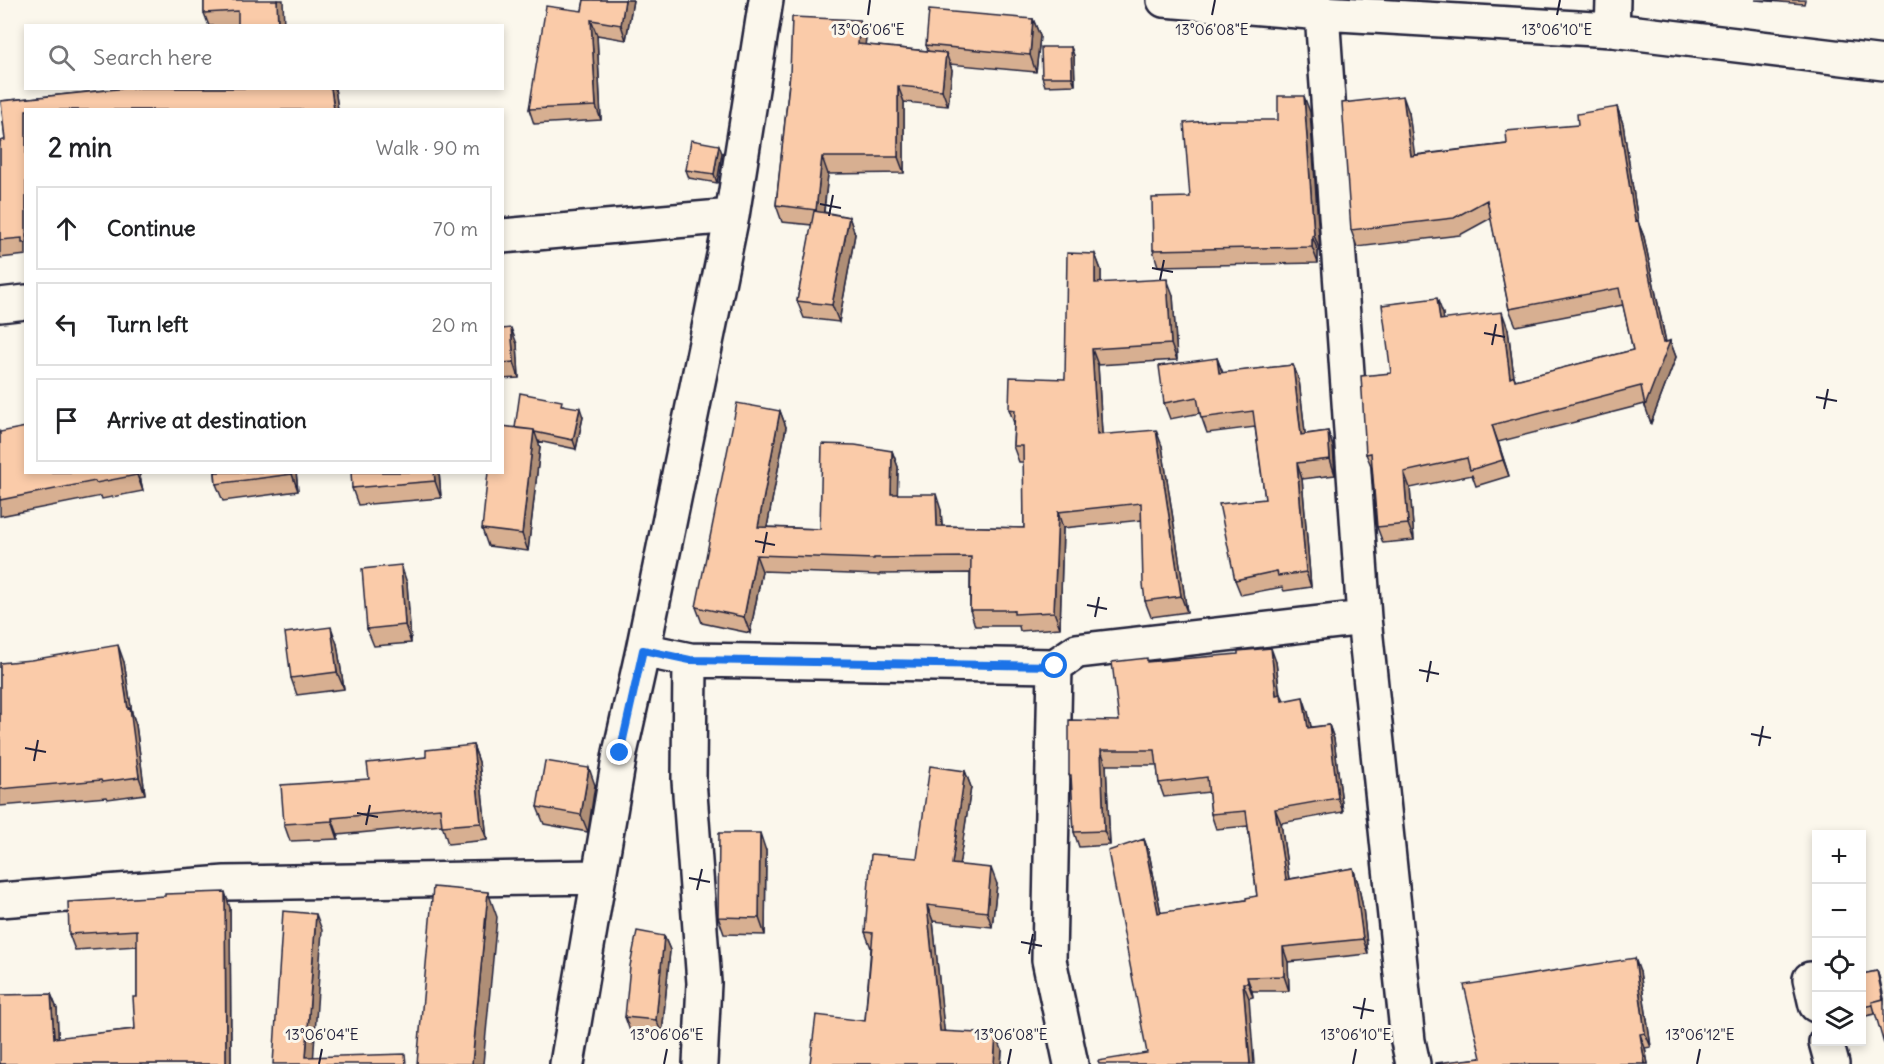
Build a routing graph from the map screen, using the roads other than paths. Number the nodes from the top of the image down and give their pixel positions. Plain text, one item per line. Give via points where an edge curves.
1 (766, 0) edge
2 (1164, 0) edge
3 (1322, 13) junction
4 (1612, 15) edge
5 (1884, 63) edge
6 (732, 216) junction
7 (504, 236) edge
8 (24, 302) edge
9 (0, 305) edge
10 (1364, 618) junction
11 (643, 650) junction
12 (690, 660) junction
13 (1055, 666) junction
14 (598, 877) junction
15 (0, 900) edge
16 (1827, 1046) edge
17 (567, 1064) edge
18 (700, 1064) edge
19 (1071, 1064) edge
20 (1413, 1064) edge
21 (1832, 1064) edge

1 - 6 street
2 - 3 street
3 - 4 street
3 - 10 street
4 - 5 street
6 - 7 street
6 - 11 street
8 - 9 street
10 - 13 street via 1077,651
10 - 20 street
11 - 12 street
11 - 14 street
12 - 13 street
12 - 18 street via 689,780 704,983
13 - 19 street via 1049,960
14 - 15 street via 225,883
14 - 17 street
16 - 21 street

